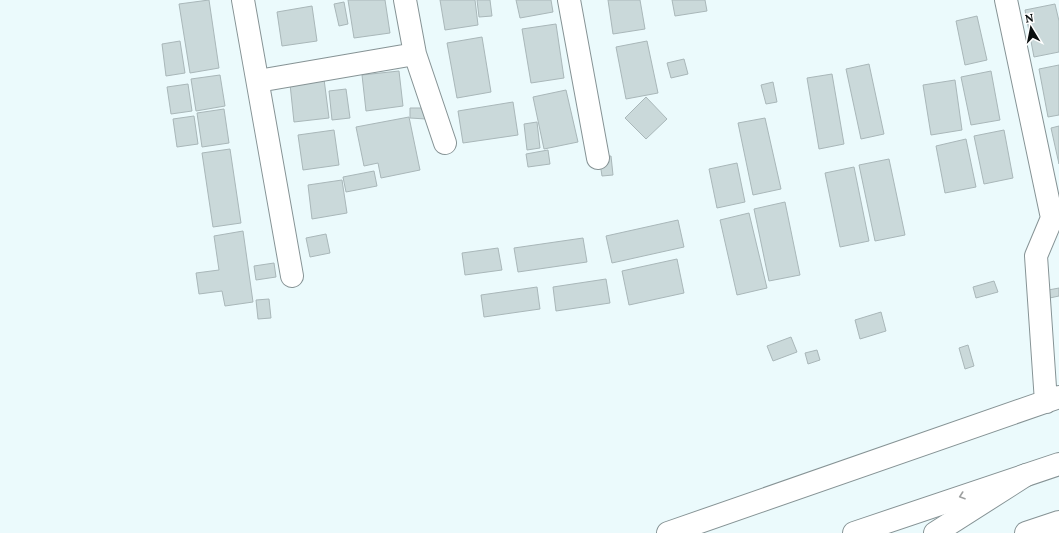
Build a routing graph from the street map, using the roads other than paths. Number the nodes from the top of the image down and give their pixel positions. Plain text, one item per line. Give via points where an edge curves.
1 (244, 0) edge
2 (405, 0) edge
3 (569, 0) edge
4 (1006, 0) edge
5 (415, 54) junction
6 (258, 81) junction
7 (445, 143) dead end
8 (598, 158) dead end
9 (1054, 196) edge
10 (292, 276) dead end
11 (1052, 399) edge
12 (1059, 464) edge
13 (1026, 475) junction
14 (1059, 522) edge
15 (668, 533) edge
16 (854, 533) edge
17 (935, 533) edge
18 (1026, 533) edge

1 - 6 main road
2 - 5 main road
3 - 8 main road
4 - 9 main road
5 - 6 main road
5 - 7 main road
6 - 10 main road
9 - 11 main road via 1052,218 1036,256
11 - 15 main road
12 - 13 main road
13 -> 16 main road
13 - 17 main road
14 - 18 main road

